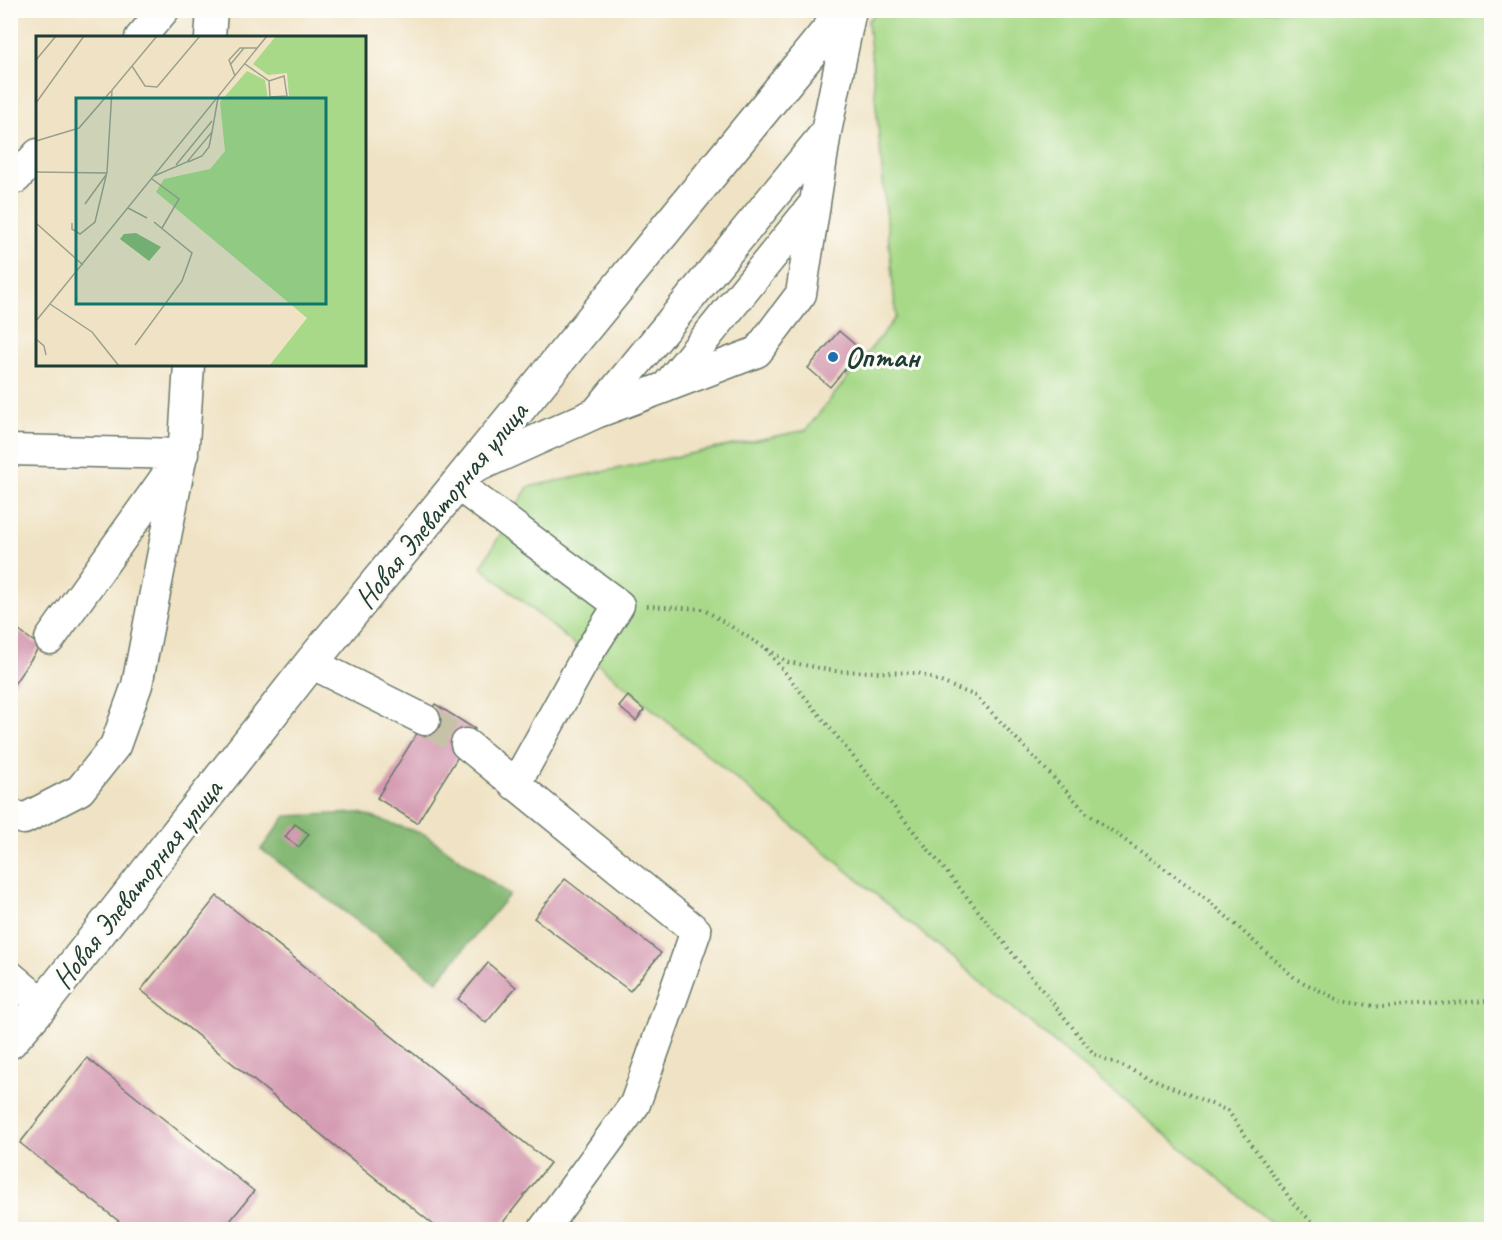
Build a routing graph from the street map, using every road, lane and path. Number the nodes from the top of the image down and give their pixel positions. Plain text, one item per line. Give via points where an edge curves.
1 (164, 10) edge
2 (212, 10) edge
3 (845, 10) edge
4 (851, 10) edge
5 (142, 36) edge
6 (210, 36) edge
7 (826, 132) junction
8 (36, 156) edge
9 (10, 180) edge
10 (815, 203) junction
11 (189, 366) edge
12 (666, 387) junction
13 (596, 413) junction
14 (10, 450) edge
15 (183, 454) junction
16 (464, 477) junction
17 (619, 605) junction
18 (50, 639) dead end
19 (763, 646) junction
20 (311, 663) junction
21 (425, 720) tunnel mouth
22 (466, 744) tunnel mouth
23 (515, 784) junction
24 (10, 814) edge
25 (10, 976) edge
26 (1491, 1002) edge
27 (43, 1004) junction
28 (10, 1042) edge
29 (543, 1230) edge
30 (1321, 1230) edge

1 - 5 lane
2 - 6 lane
3 - 16 main road, Новая Элеваторная улица
4 - 7 lane
7 - 10 lane
7 - 13 lane
8 - 9 lane
10 - 12 lane
10 - 12 lane via 801,294 757,352
11 - 15 lane
12 - 13 lane
13 - 16 lane
14 - 15 lane
15 - 18 lane
15 - 24 lane via 137,685 115,746 80,790 24,819
16 - 17 lane
16 - 20 main road, Новая Элеваторная улица
17 - 19 path via 703,609
17 - 23 lane
19 - 26 path via 788,662 835,671 918,673 976,696 1087,813 1208,900 1296,979 1341,1001 1381,1007
19 - 30 path via 1094,1054 1228,1111 1296,1207
20 - 21 lane
20 - 27 main road, Новая Элеваторная улица
22 - 23 lane
23 - 29 lane via 696,931 635,1104
25 - 27 lane
27 - 28 main road, Новая Элеваторная улица

